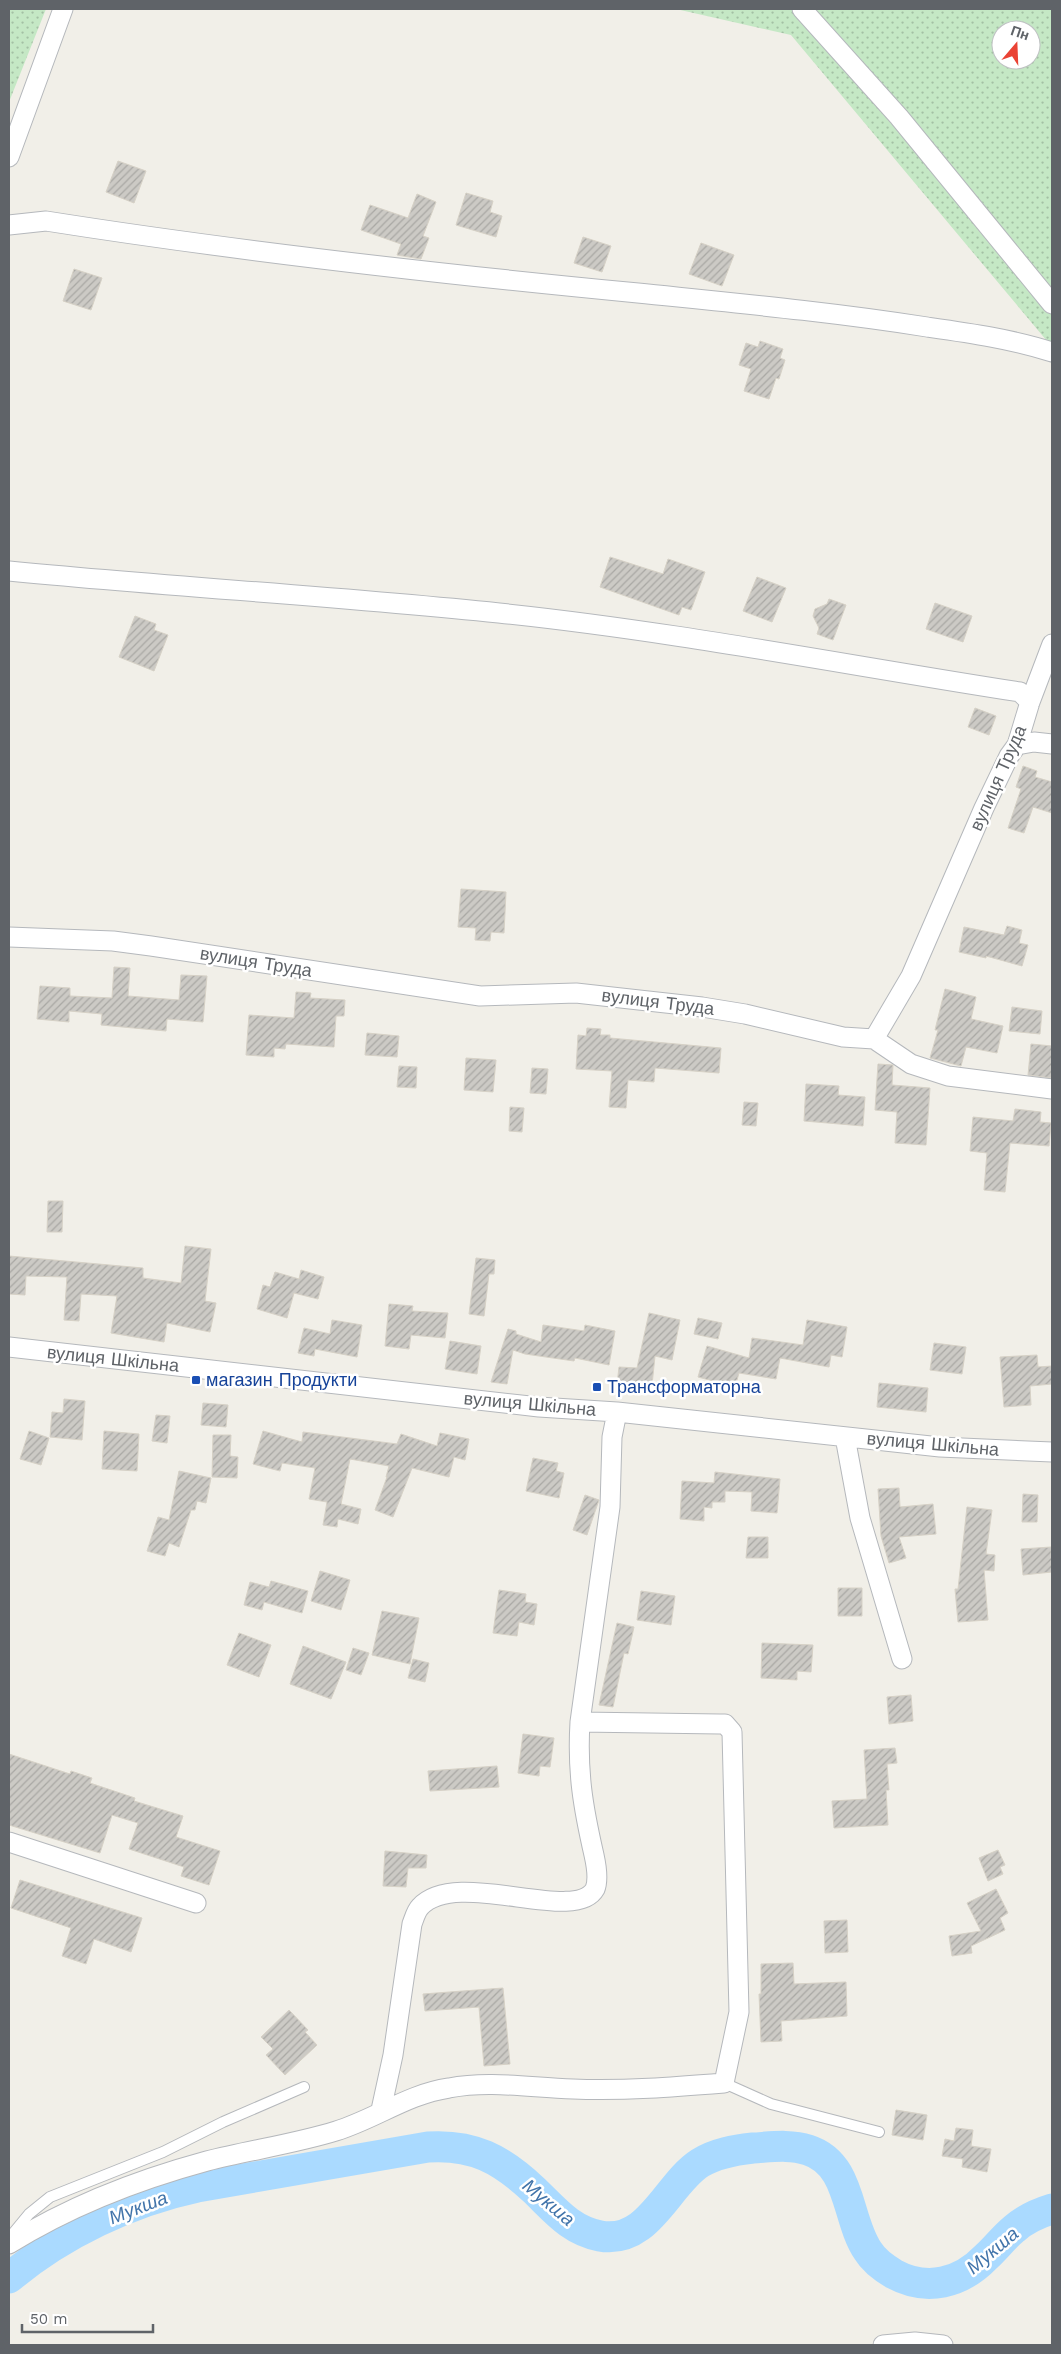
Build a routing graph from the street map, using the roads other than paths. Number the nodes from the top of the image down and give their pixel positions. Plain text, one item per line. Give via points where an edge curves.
1 (63, 9) edge
2 (802, 9) edge
3 (9, 157) edge
4 (9, 225) edge
5 (1052, 304) edge
6 (1052, 352) edge
7 (9, 571) edge
8 (1052, 644) edge
9 (1030, 702) junction
10 (1052, 744) edge
11 (1018, 745) junction
12 (9, 937) edge
13 (874, 1039) junction
14 (1052, 1089) edge
15 (9, 1348) edge
16 (617, 1412) junction
17 (845, 1436) junction
18 (1052, 1452) edge
19 (902, 1659) dead end
20 (580, 1722) junction
21 (9, 1842) edge
22 (196, 1903) dead end
23 (724, 2083) junction
24 (304, 2087) dead end
25 (381, 2110) junction
26 (879, 2132) dead end
27 (9, 2239) edge
28 (9, 2244) edge
29 (883, 2345) edge
30 (943, 2345) edge

1 - 3 street
2 - 5 street via 899,117
4 - 6 street via 46,222 424,273 887,320 986,336
7 - 9 street via 562,620 1020,692
8 - 9 street, вулиця Труда
9 - 11 street, вулиця Труда
10 - 11 street via 1034,742
11 - 13 street, вулиця Труда via 1009,756 984,808 911,976
12 - 13 street, вулиця Труда via 132,943 480,996 576,993 694,1006 745,1014 843,1038
13 - 14 street via 911,1064 948,1076
15 - 16 street, вулиця Шкільна
16 - 17 street, вулиця Шкільна
16 - 20 street via 612,1436 610,1507
17 - 18 street, вулиця Шкільна via 940,1446
17 - 19 street via 860,1518
20 - 23 street via 725,1724 732,1732 739,2012
20 - 25 street via 580,1786 597,1874 596,1887 589,1896 558,1901 448,1893 431,1898 418,1908 412,1924 394,2055
21 - 22 street
23 - 25 street via 574,2090 499,2084 449,2088
23 - 26 lane via 771,2104
24 - 27 lane via 163,2152 50,2197 29,2214
25 - 28 street via 337,2130 206,2162 91,2200 44,2222
29 - 30 street via 915,2342

